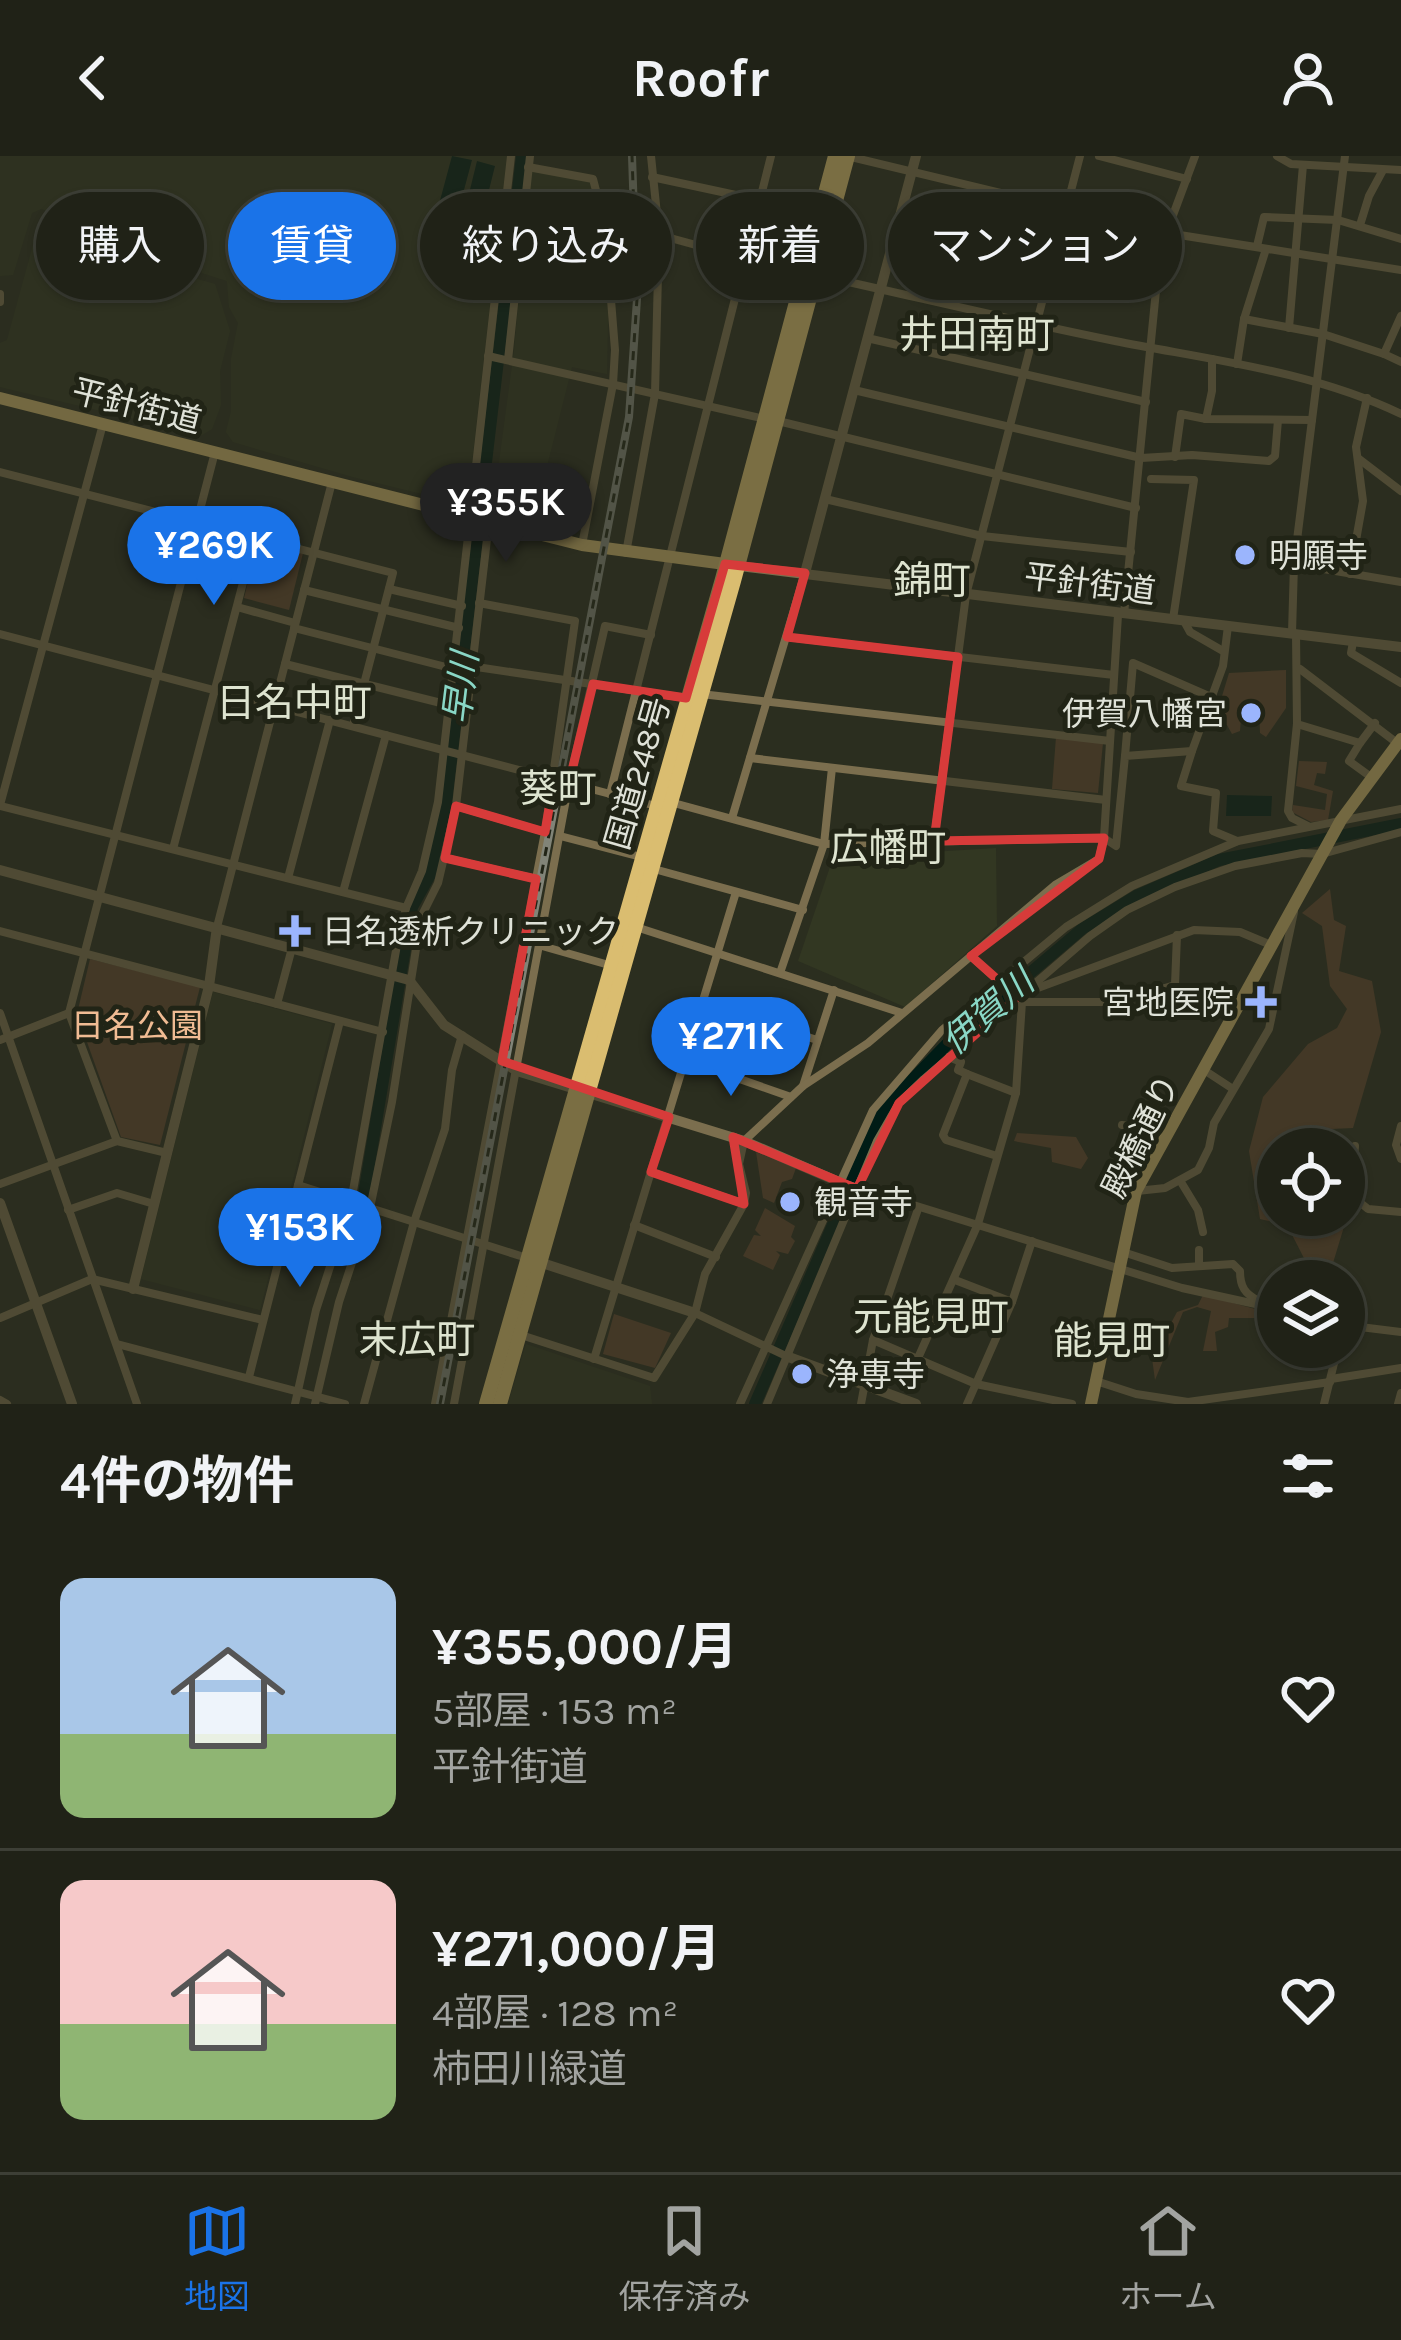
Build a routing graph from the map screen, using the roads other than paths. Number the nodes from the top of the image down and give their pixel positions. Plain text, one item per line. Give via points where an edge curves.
1 (512, 156) edge
2 (651, 156) edge
3 (771, 156) edge
4 (835, 156) edge
5 (847, 156) edge
6 (916, 156) edge
7 (1080, 156) edge
8 (1100, 156) edge
9 (1195, 156) edge
10 (1277, 156) edge
11 (1345, 156) edge
12 (529, 161) edge
13 (1303, 165) junction
14 (1343, 167) junction
15 (1383, 170) junction
16 (1401, 170) edge
17 (912, 172) junction
18 (652, 177) junction
19 (1187, 179) junction
20 (653, 192) edge
21 (722, 192) edge
22 (761, 192) edge
23 (827, 192) edge
24 (836, 192) edge
25 (907, 192) edge
26 (996, 192) edge
27 (1071, 192) edge
28 (1182, 192) edge
29 (1298, 219) junction
30 (1338, 220) junction
31 (1360, 225) junction
32 (1182, 236) edge
33 (1401, 239) edge
34 (1262, 248) junction
35 (1293, 253) junction
36 (1332, 259) junction
37 (888, 260) edge
38 (1401, 270) edge
39 (864, 286) edge
40 (880, 289) junction
41 (656, 300) edge
42 (733, 300) edge
43 (803, 300) edge
44 (1043, 300) edge
45 (1154, 300) edge
46 (1401, 316) edge
47 (1244, 319) junction
48 (1036, 325) junction
49 (1289, 328) junction
50 (1323, 334) junction
51 (867, 338) junction
52 (1151, 348) junction
53 (1384, 355) junction
54 (488, 356) junction
55 (1212, 359) junction
56 (508, 361) junction
57 (1401, 362) edge
58 (1237, 364) junction
59 (1024, 374) junction
60 (1316, 382) junction
61 (613, 384) junction
62 (854, 390) junction
63 (655, 394) junction
64 (1367, 397) junction
65 (0, 398) edge
66 (1147, 402) junction
67 (705, 405) junction
68 (1401, 414) edge
69 (1206, 419) junction
70 (771, 420) junction
71 (1278, 420) junction
72 (1312, 420) junction
73 (103, 424) junction
74 (1010, 428) junction
75 (841, 437) junction
76 (215, 452) junction
77 (1142, 458) junction
78 (1175, 458) junction
79 (1357, 458) junction
80 (0, 472) edge
81 (997, 477) junction
82 (1151, 479) dead end
83 (332, 482) junction
84 (1401, 491) edge
85 (85, 494) junction
86 (824, 499) junction
87 (1136, 508) junction
88 (470, 518) junction
89 (489, 522) junction
90 (196, 523) junction
91 (982, 536) junction
92 (255, 538) junction
93 (582, 545) junction
94 (1131, 552) junction
95 (314, 553) junction
96 (626, 554) junction
97 (669, 558) junction
98 (1294, 564) junction
99 (732, 565) junction
100 (805, 573) junction
101 (1350, 574) junction
102 (1401, 582) edge
103 (389, 589) junction
104 (304, 590) junction
105 (966, 595) junction
106 (479, 603) junction
107 (462, 606) junction
108 (237, 607) junction
109 (384, 610) junction
110 (1121, 615) junction
111 (1179, 620) junction
112 (295, 626) junction
113 (1228, 626) junction
114 (459, 628) junction
115 (1294, 633) junction
116 (0, 634) edge
117 (651, 635) junction
118 (787, 637) junction
119 (1353, 642) junction
120 (44, 645) junction
121 (1401, 646) edge
122 (374, 649) junction
123 (1223, 651) junction
124 (958, 657) junction
125 (285, 664) junction
126 (470, 666) junction
127 (1299, 668) junction
128 (454, 669) junction
129 (156, 675) junction
130 (1114, 675) junction
131 (566, 680) junction
132 (1401, 683) edge
133 (364, 684) junction
134 (593, 684) junction
135 (216, 690) junction
136 (637, 691) junction
137 (694, 696) junction
138 (1211, 698) junction
139 (767, 702) junction
140 (449, 705) junction
141 (274, 706) junction
142 (330, 720) junction
143 (950, 723) junction
144 (1375, 723) junction
145 (1297, 724) junction
146 (353, 726) junction
147 (386, 735) junction
148 (1110, 741) junction
149 (1399, 741) edge
150 (1360, 743) junction
151 (443, 750) junction
152 (1192, 751) junction
153 (461, 755) junction
154 (1125, 756) junction
155 (750, 758) junction
156 (832, 768) junction
157 (1372, 778) junction
158 (554, 779) junction
159 (942, 780) junction
160 (569, 783) junction
161 (610, 794) junction
162 (1106, 800) junction
163 (663, 804) junction
164 (0, 806) edge
165 (456, 806) junction
166 (1401, 808) edge
167 (732, 818) junction
168 (1339, 824) junction
169 (1309, 826) junction
170 (545, 832) junction
171 (1401, 832) edge
172 (114, 835) junction
173 (560, 836) junction
174 (1103, 838) junction
175 (934, 841) junction
176 (1238, 841) junction
177 (824, 844) junction
178 (173, 849) junction
179 (1324, 851) junction
180 (445, 858) junction
181 (646, 862) junction
182 (233, 864) junction
183 (0, 870) edge
184 (288, 878) junction
185 (536, 879) junction
186 (343, 892) junction
187 (736, 892) junction
188 (98, 896) junction
189 (1295, 906) junction
190 (406, 908) junction
191 (802, 910) junction
192 (635, 926) junction
193 (217, 927) junction
194 (0, 931) edge
195 (1177, 935) junction
196 (1270, 945) junction
197 (542, 946) junction
198 (292, 948) junction
199 (717, 952) junction
200 (84, 953) junction
201 (971, 956) junction
202 (610, 966) junction
203 (780, 973) junction
204 (392, 975) junction
205 (409, 980) junction
206 (998, 980) junction
207 (208, 986) junction
208 (834, 990) junction
209 (1020, 998) junction
210 (701, 1002) junction
211 (277, 1004) junction
212 (69, 1012) junction
213 (0, 1013) edge
214 (903, 1013) junction
215 (340, 1021) junction
216 (383, 1032) junction
217 (462, 1035) junction
218 (4, 1038) edge
219 (817, 1040) junction
220 (949, 1057) junction
221 (685, 1060) junction
222 (502, 1061) junction
223 (1202, 1069) junction
224 (517, 1071) junction
225 (967, 1074) junction
226 (802, 1086) junction
227 (1234, 1089) junction
228 (1016, 1093) junction
229 (582, 1094) junction
230 (792, 1097) junction
231 (668, 1117) junction
232 (1122, 1125) dead end
233 (1401, 1126) edge
234 (1168, 1130) junction
235 (117, 1141) junction
236 (744, 1142) junction
237 (167, 1153) junction
238 (997, 1156) junction
239 (1401, 1159) edge
240 (52, 1165) junction
241 (651, 1172) junction
242 (839, 1182) junction
243 (1181, 1182) junction
244 (0, 1184) edge
245 (298, 1185) junction
246 (857, 1189) junction
247 (1136, 1191) junction
248 (351, 1202) junction
249 (0, 1203) edge
250 (154, 1204) junction
251 (744, 1204) junction
252 (1365, 1207) edge
253 (370, 1208) junction
254 (919, 1209) junction
255 (68, 1210) junction
256 (1401, 1212) edge
257 (413, 1222) junction
258 (978, 1224) junction
259 (634, 1225) junction
260 (1203, 1232) dead end
261 (466, 1239) junction
262 (1032, 1241) junction
263 (483, 1244) junction
264 (1199, 1250) dead end
265 (1121, 1251) junction
266 (717, 1258) junction
267 (533, 1260) junction
268 (1198, 1266) junction
269 (1118, 1268) junction
270 (92, 1279) junction
271 (955, 1280) junction
272 (615, 1287) junction
273 (133, 1288) junction
274 (1257, 1300) edge
275 (1012, 1302) junction
276 (34, 1303) junction
277 (1257, 1304) edge
278 (695, 1312) junction
279 (0, 1318) edge
280 (263, 1320) junction
281 (1365, 1327) edge
282 (1401, 1332) edge
283 (519, 1335) junction
284 (873, 1340) junction
285 (116, 1343) junction
286 (767, 1348) junction
287 (786, 1356) junction
288 (918, 1358) junction
289 (594, 1359) junction
290 (1333, 1368) edge
291 (1401, 1368) edge
292 (249, 1377) junction
293 (1096, 1381) junction
294 (1330, 1381) junction
295 (976, 1384) junction
296 (866, 1385) junction
297 (298, 1391) junction
298 (1401, 1393) edge
299 (315, 1400) edge
300 (72, 1404) edge
301 (136, 1404) edge
302 (295, 1404) edge
303 (345, 1404) edge
304 (364, 1404) edge
305 (435, 1404) edge
306 (454, 1404) edge
307 (487, 1404) edge
308 (500, 1404) edge
309 (740, 1404) edge
310 (767, 1404) edge
311 (861, 1404) edge
312 (916, 1404) edge
313 (967, 1404) edge
314 (1072, 1404) edge
315 (1091, 1404) edge
316 (1324, 1404) edge
317 (1398, 1404) edge

1 - 54 street
2 - 18 street
3 - 22 street
4 - 23 highway, 国道248号
5 - 17 street
5 - 24 highway, 国道248号
6 - 17 street
7 - 27 street
8 - 19 street
9 - 19 street
10 - 13 street
11 - 14 street
12 - 56 street
12 - 61 street via 593,179 605,225
13 - 14 street
13 - 29 street
14 - 15 street
14 - 30 street
15 - 16 street
15 - 31 street
17 - 25 street
17 - 26 street
18 - 20 street
18 - 21 street
19 - 28 street
29 - 30 street
29 - 34 street via 1264,217
29 - 35 street
30 - 31 street
30 - 36 street
31 - 33 street
32 - 34 street
34 - 35 street
34 - 47 street
35 - 36 street
35 - 49 street
36 - 38 street
36 - 50 street
37 - 40 street
39 - 40 street
40 - 48 street
40 - 51 street
41 - 63 street
42 - 67 street
43 - 70 highway, 国道248号
44 - 48 street
45 - 52 street
46 - 53 street
47 - 49 street
47 - 58 street
48 - 52 street
48 - 59 street
49 - 50 street
50 - 53 street
50 - 60 street
51 - 59 street
51 - 62 street
52 - 55 street
52 - 66 street
53 - 57 street
54 - 56 street
54 - 88 street
55 - 58 street
55 - 69 street
56 - 61 street
58 - 60 street
59 - 66 street
59 - 74 street
60 - 64 street
60 - 72 street
61 - 63 street
61 - 93 street
62 - 74 street
62 - 75 street
63 - 67 street
63 - 96 street
64 - 68 street
64 - 79 street
65 - 73 main road, 平針街道
66 - 77 street
67 - 70 street
67 - 97 street
69 - 71 street
69 - 78 street via 1178,417
70 - 75 street
70 - 99 highway, 国道248号
71 - 72 street
71 - 78 street via 1269,461
72 - 98 street
73 - 76 main road, 平針街道
73 - 85 street
74 - 77 street
74 - 81 street
75 - 81 street
75 - 86 street
76 - 83 main road, 平針街道
76 - 90 street
77 - 78 street
77 - 87 street
79 - 84 street
79 - 101 street via 1363,501
80 - 85 street
81 - 87 street
81 - 91 street
82 - 111 street via 1194,480
83 - 88 main road, 平針街道
83 - 95 street
85 - 90 street
85 - 120 street
86 - 91 street
86 - 100 street
87 - 94 street
88 - 89 main road, 平針街道
88 - 107 street
89 - 93 main road, 平針街道
89 - 106 street
90 - 92 street
90 - 129 street
91 - 94 street
91 - 105 street
92 - 95 street
92 - 108 street
93 - 96 main road, 平針街道
94 - 110 street
95 - 103 street via 393,573
95 - 104 street
96 - 97 main road, 平針街道
97 - 99 main road, 平針街道
97 - 117 street
98 - 101 street
98 - 115 street
99 - 100 street, 平針街道
99 - 137 highway, 国道248号
100 - 105 street, 平針街道
100 - 118 street
101 - 102 street
103 - 107 street
103 - 109 street
104 - 109 street
104 - 112 street
105 - 110 street, 平針街道
105 - 124 street
106 - 126 street
106 - 131 street via 575,621
107 - 114 street
108 - 112 street
108 - 135 street
109 - 114 street
109 - 122 street
110 - 111 street, 平針街道
110 - 130 street
111 - 113 street, 平針街道
111 - 123 street
112 - 122 street
112 - 125 street
113 - 115 street, 平針街道
113 - 123 street
114 - 128 street
115 - 119 street, 平針街道
115 - 127 street
116 - 120 street
117 - 134 street via 605,626
117 - 136 street
118 - 124 street
118 - 139 street
119 - 121 street, 平針街道
119 - 132 street via 1352,653
120 - 129 street
120 - 164 street
122 - 128 street
122 - 133 street
123 - 138 street
124 - 130 street
124 - 143 street
125 - 133 street
125 - 141 street
126 - 131 street
126 - 153 street
127 - 144 street
127 - 145 street
128 - 140 street
129 - 135 street
129 - 172 street
130 - 148 street
131 - 134 street
131 - 158 street
133 - 140 street
133 - 146 street
134 - 136 street
134 - 160 street
135 - 141 street
135 - 178 street
136 - 137 street
136 - 161 street
137 - 139 street
137 - 163 highway, 国道248号
138 - 152 street
138 - 154 street via 1133,663
139 - 143 street
139 - 155 street
140 - 151 street
141 - 142 street
141 - 182 street
142 - 146 street
142 - 184 street
143 - 148 street
143 - 159 street
144 - 149 street
144 - 150 street
145 - 150 street
145 - 169 street via 1288,811
146 - 147 street
147 - 151 street
147 - 186 street
148 - 162 street
149 - 157 main road, 殿橋通り
150 - 157 street via 1349,761
151 - 153 street
151 - 190 street via 422,871
152 - 154 street
152 - 176 street via 1181,786 1216,793 1213,831
153 - 158 street
153 - 165 street
154 - 174 street via 1116,846
155 - 156 street
155 - 167 street
156 - 159 street
156 - 177 street
157 - 168 main road, 殿橋通り
158 - 160 street
158 - 170 street
159 - 162 street
159 - 175 street
160 - 161 street
160 - 173 street
161 - 163 street
162 - 174 street
163 - 167 street
163 - 181 highway, 国道248号
164 - 172 street
165 - 170 street
165 - 180 street
166 - 168 street
167 - 177 street
168 - 169 street
168 - 179 main road, 殿橋通り
169 - 176 street
170 - 185 street
171 - 179 street
172 - 178 street
172 - 188 street
173 - 181 street
173 - 197 street
174 - 175 street
174 - 201 street via 1099,859
175 - 177 street
176 - 206 street via 1101,903
177 - 191 street
178 - 182 street
179 - 189 main road, 殿橋通り
179 - 209 street via 1235,866 1175,887 1109,923
180 - 185 street
180 - 205 street via 421,917
181 - 187 street
181 - 192 highway, 国道248号
181 - 202 highway, 国道248号
182 - 184 street
182 - 193 street
183 - 188 street
184 - 186 street
185 - 222 street
186 - 190 street
187 - 191 street
187 - 199 street
188 - 193 street
188 - 200 street
189 - 196 main road, 殿橋通り
189 - 227 street via 1269,1029
190 - 204 street
191 - 203 street
192 - 199 street
192 - 229 highway, 国道248号
193 - 198 street
193 - 207 street
194 - 200 street
195 - 196 street via 1240,932
195 - 209 street
195 - 209 street via 1175,985 1117,1002
196 - 223 main road, 殿橋通り
197 - 202 street
197 - 224 street
198 - 204 street
198 - 211 street
199 - 203 street
199 - 210 street
200 - 207 street
200 - 212 street
201 - 206 street
201 - 214 street
202 - 229 highway, 国道248号
203 - 208 street
204 - 205 street
204 - 216 street
205 - 217 street via 444,1025
205 - 253 street
206 - 209 street
206 - 242 street via 905,1069 873,1110
207 - 211 street
207 - 237 street
208 - 214 street
208 - 219 street
209 - 220 street
209 - 228 street
210 - 219 street
210 - 221 street
211 - 215 street
212 - 218 street
212 - 235 street
213 - 218 street
214 - 226 street
215 - 216 street
215 - 245 street
216 - 248 street
217 - 222 street
217 - 257 street via 445,1129
218 - 240 street
219 - 226 street
220 - 225 street
220 - 246 street via 899,1103
221 - 230 street
221 - 231 street
222 - 224 street
222 - 261 street
223 - 227 street
223 - 234 main road, 殿橋通り
224 - 229 street
224 - 263 street
225 - 228 street
225 - 238 street via 943,1135
226 - 230 street
227 - 243 street via 1198,1170
228 - 238 street
229 - 231 street
229 - 267 highway, 国道248号
230 - 236 street
231 - 236 street
231 - 241 street
232 - 234 street
233 - 239 street
234 - 247 main road, 殿橋通り
235 - 237 street
235 - 240 street
236 - 242 street
236 - 251 street
237 - 250 street
238 - 258 street
240 - 244 street
240 - 255 street
241 - 251 street
241 - 259 street
242 - 246 street
242 - 286 street
243 - 247 street
243 - 260 street
245 - 248 street
245 - 280 street
246 - 254 street
246 - 287 street
247 - 265 main road, 殿橋通り
248 - 253 street
248 - 297 street
249 - 276 street
250 - 255 street via 117,1193
250 - 273 street
251 - 266 street
252 - 256 street
253 - 257 street
253 - 299 street
254 - 258 street
254 - 284 street
255 - 270 street
257 - 261 street
257 - 304 street
258 - 262 street
258 - 271 street
259 - 266 street
259 - 272 street
261 - 263 street
261 - 305 street
262 - 269 street
262 - 275 street
263 - 267 street
263 - 306 street
264 - 268 street
265 - 268 street via 1172,1268
265 - 269 main road, 殿橋通り
266 - 278 street
267 - 272 street
267 - 283 highway, 国道248号
267 - 307 highway, 国道248号
268 - 274 street via 1233,1264
269 - 277 street
269 - 293 main road, 殿橋通り
270 - 273 street
270 - 276 street
270 - 285 street
271 - 275 street
271 - 288 street
272 - 278 street
272 - 289 street
273 - 280 street
275 - 295 street
276 - 279 street
276 - 300 street
278 - 286 street
278 - 289 street via 654,1378
280 - 292 street
281 - 282 street
283 - 289 street
283 - 308 highway, 国道248号
284 - 288 street
284 - 296 street
285 - 292 street
285 - 301 street
286 - 287 street
286 - 309 street
287 - 296 street
287 - 310 street
288 - 295 street
290 - 294 street
291 - 294 street
292 - 297 street
293 - 294 street via 1188,1402
293 - 315 main road, 殿橋通り
294 - 316 street
295 - 313 street
295 - 314 street
296 - 311 street
296 - 312 street
297 - 299 street
297 - 302 street
298 - 317 street
299 - 303 street

